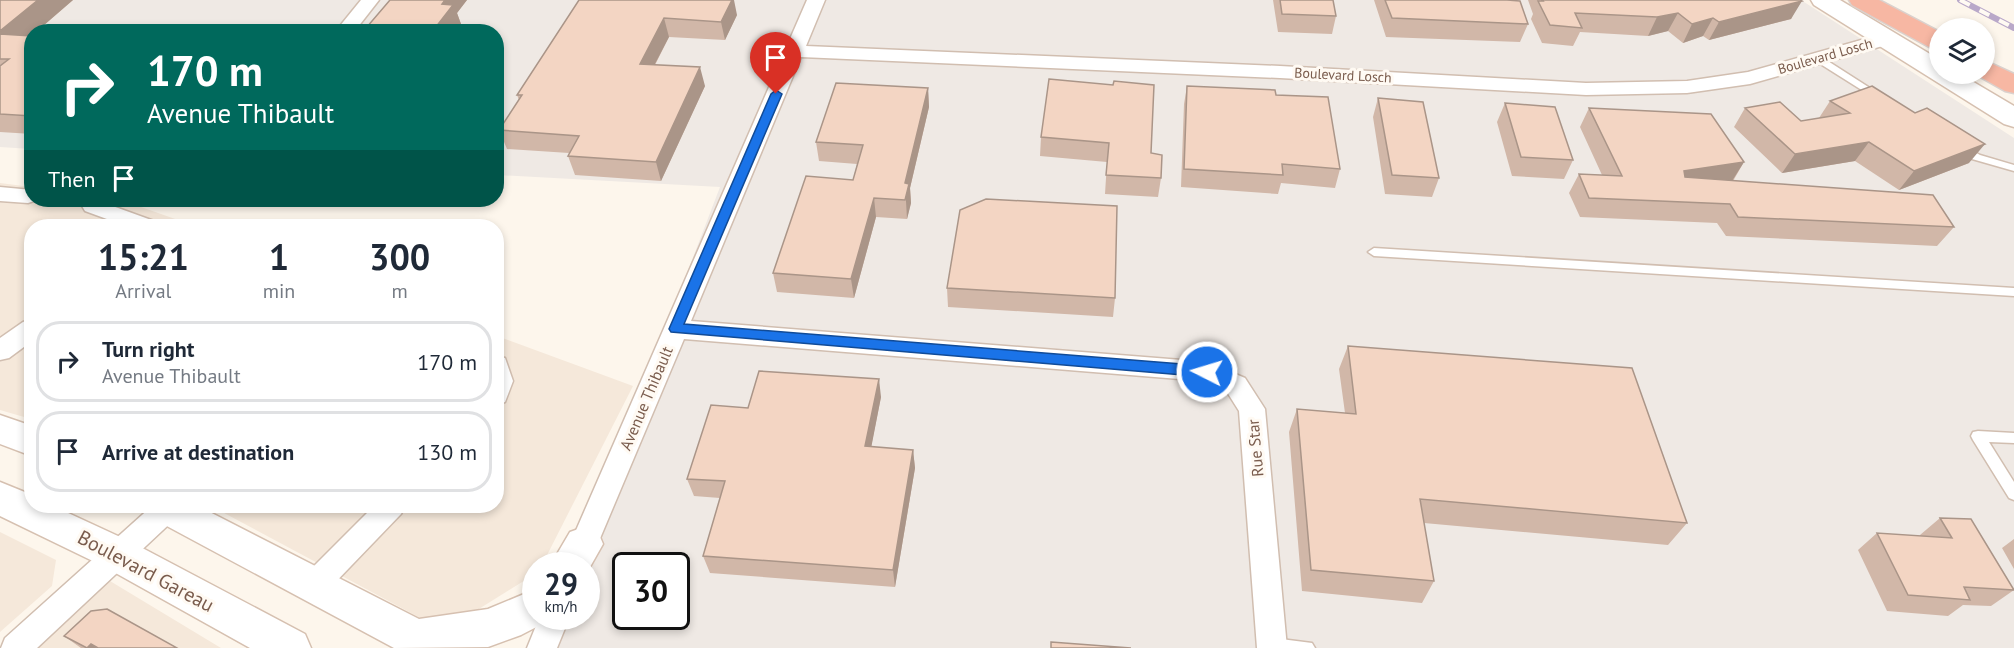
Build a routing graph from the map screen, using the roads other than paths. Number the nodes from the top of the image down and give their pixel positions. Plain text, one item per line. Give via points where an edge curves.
1 (370, 0) edge
2 (816, 0) edge
3 (1823, 0) edge
4 (1861, 0) edge
5 (1896, 0) edge
6 (1930, 18) edge
7 (350, 24) edge
8 (1929, 37) edge
9 (1886, 39) junction
10 (794, 51) junction
11 (1995, 54) edge
12 (1817, 58) junction
13 (2014, 64) edge
14 (1929, 66) edge
15 (1995, 74) edge
16 (1959, 84) edge
17 (2014, 85) edge
18 (1886, 101) edge
19 (2014, 118) edge
20 (1956, 144) edge
21 (2014, 168) edge
22 (0, 194) edge
23 (24, 196) edge
24 (96, 207) edge
25 (127, 219) edge
26 (1374, 252) dead end
27 (2014, 292) edge
28 (676, 329) junction
29 (24, 334) edge
30 (0, 351) edge
31 (0, 429) edge
32 (24, 438) edge
33 (2014, 438) edge
34 (2014, 494) edge
35 (0, 498) edge
36 (24, 509) edge
37 (31, 513) edge
38 (159, 513) edge
39 (177, 513) edge
40 (384, 513) edge
41 (579, 552) edge
42 (117, 554) junction
43 (315, 584) junction
44 (522, 614) edge
45 (549, 630) edge
46 (427, 643) edge
47 (1272, 646) edge
48 (16, 648) edge
49 (290, 648) edge
50 (542, 648) edge
51 (1307, 648) edge

1 - 7 street
2 - 10 street, Avenue Thibault
3 - 9 street
4 - 8 highway
5 - 6 highway
9 - 12 street, Boulevard Losch
9 - 14 street
10 - 12 street, Boulevard Losch via 1586,89 1688,87 1750,78
10 - 28 street, Avenue Thibault
11 - 13 highway
12 - 18 lane
15 - 17 highway
16 - 19 street
20 - 21 lane via 1976,157
22 - 23 street
24 - 25 street
26 - 27 lane
28 - 41 street, Avenue Thibault
28 - 47 street, Rue Star via 1207,372 1236,385 1252,410
29 - 30 street
31 - 32 street
33 - 34 lane via 1978,436
35 - 36 street, Boulevard Gareau
37 - 42 street, Boulevard Gareau
38 - 42 street
39 - 43 street
40 - 43 street
42 - 48 street
42 - 49 street, Boulevard Gareau
43 - 46 street
44 - 46 street via 488,628
45 - 50 street
47 - 51 lane

